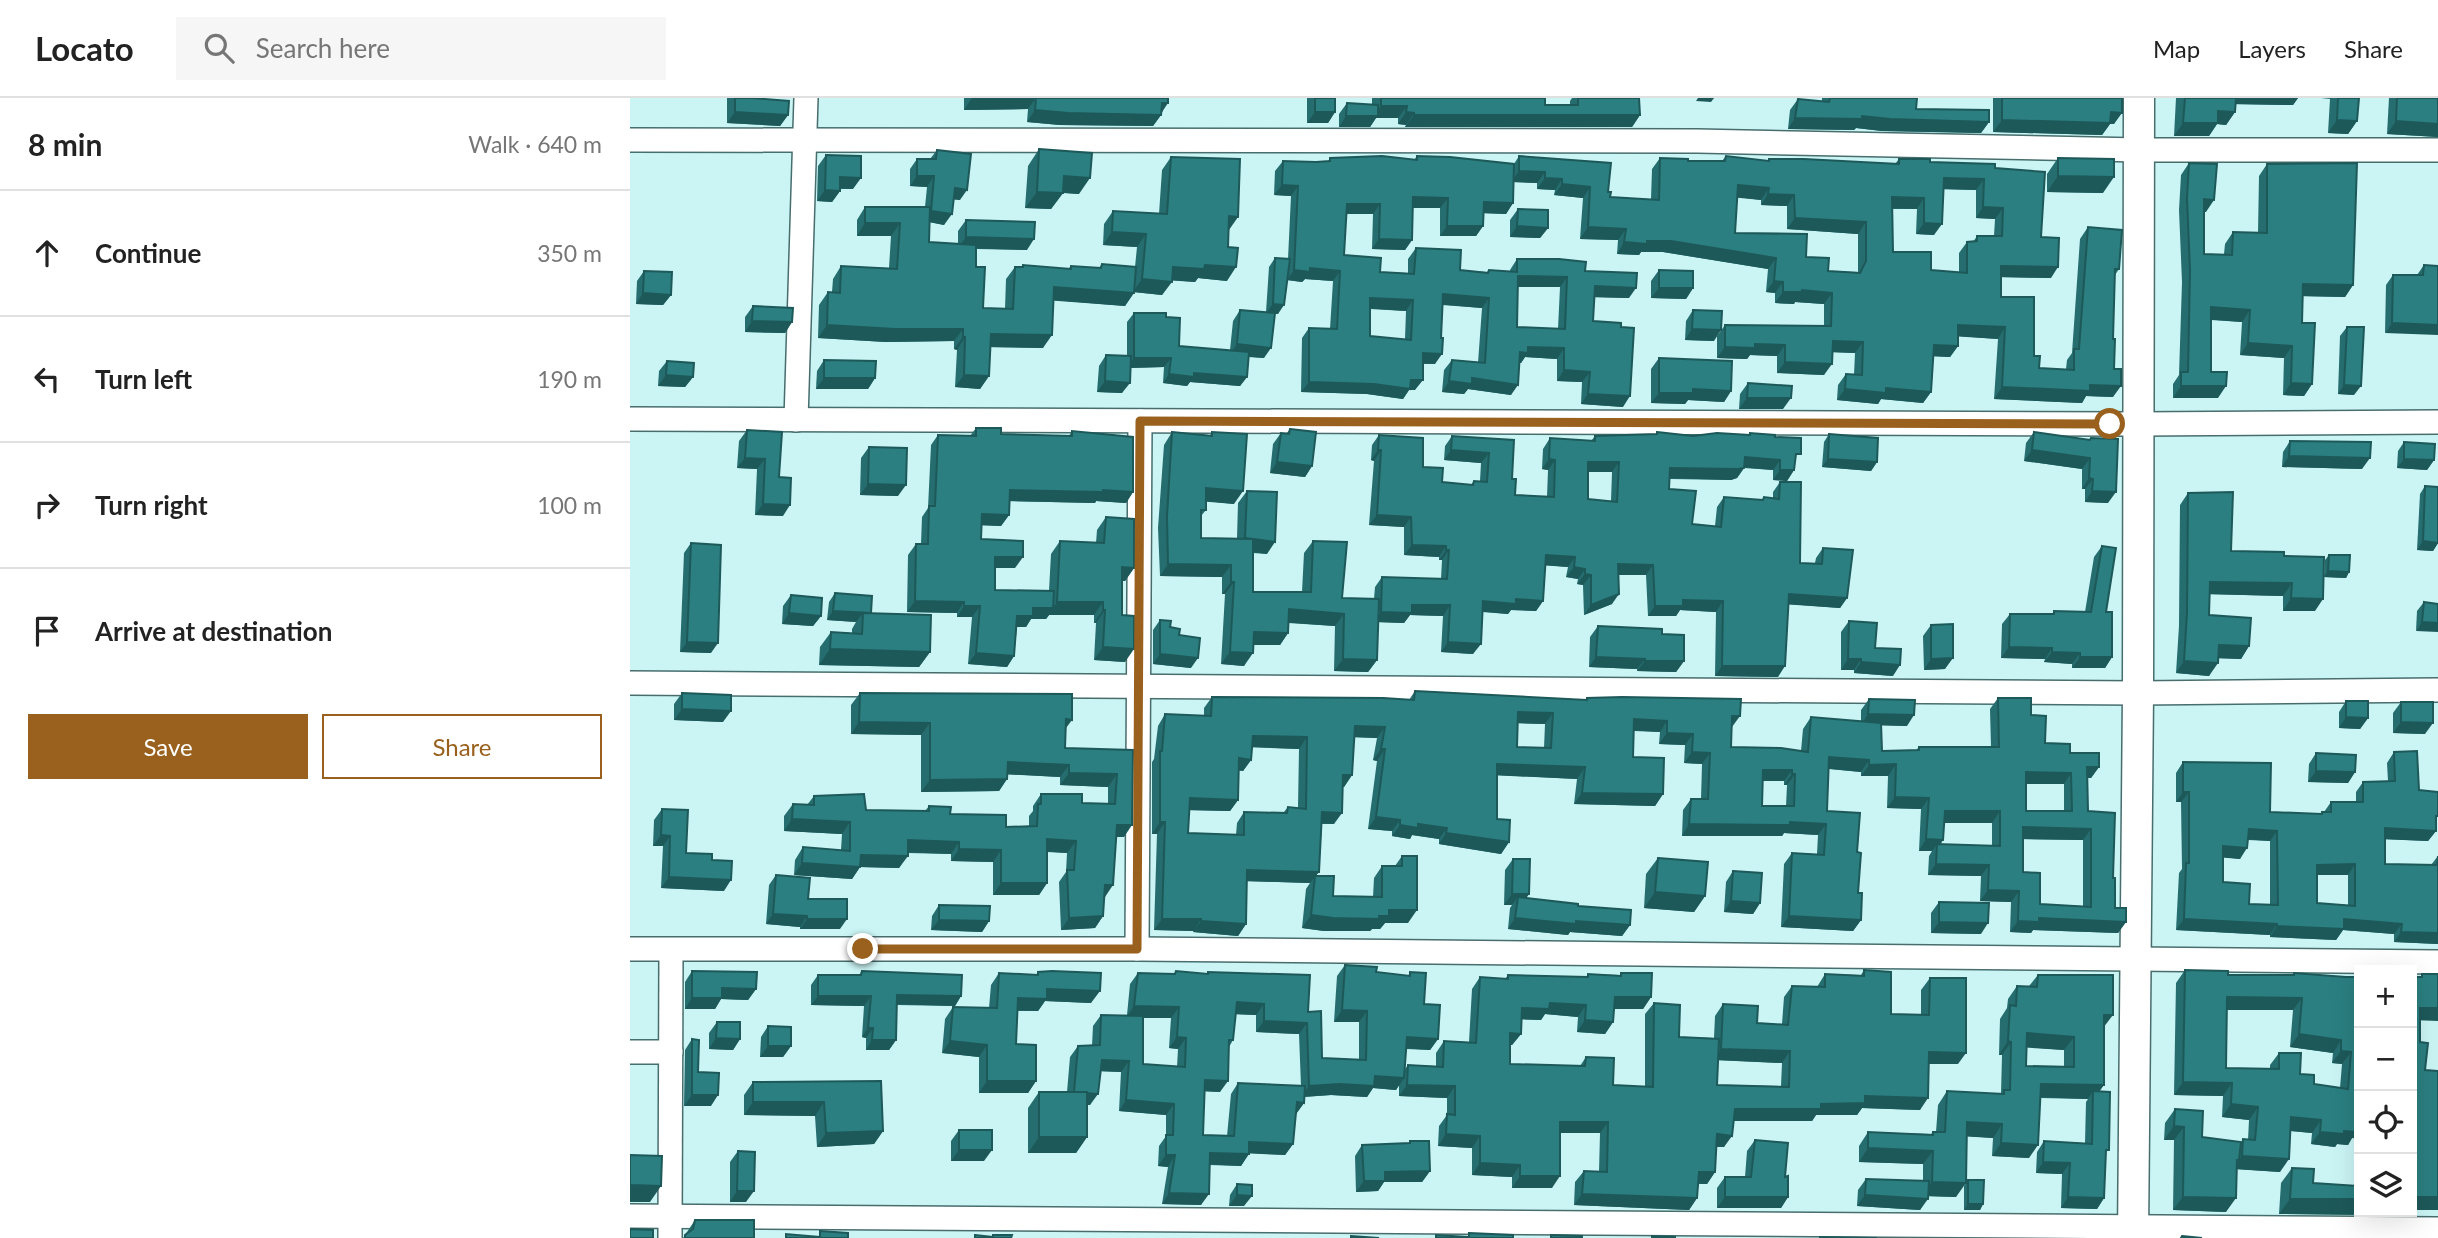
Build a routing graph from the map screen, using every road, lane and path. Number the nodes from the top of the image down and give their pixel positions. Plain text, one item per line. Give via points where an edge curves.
1 (806, 98) edge
2 (2139, 98) edge
3 (630, 140) edge
4 (805, 140) junction
5 (2140, 150) junction
6 (2438, 150) edge
7 (630, 419) edge
8 (796, 419) junction
9 (1140, 421) junction
10 (2438, 422) edge
11 (2138, 424) junction
12 (630, 683) edge
13 (1138, 686) junction
14 (2438, 690) edge
15 (2138, 693) junction
16 (630, 949) edge
17 (1137, 949) junction
18 (671, 950) junction
19 (2135, 959) junction
20 (2438, 962) edge
21 (630, 1052) edge
22 (671, 1052) junction
23 (630, 1216) edge
24 (670, 1227) edge
25 (2438, 1229) edge
26 (2133, 1233) edge

1 - 4 street
2 - 5 main road
3 - 4 street
4 - 5 street via 1697,141
4 - 8 street
5 - 6 street
5 - 11 main road
7 - 8 street
8 - 9 street
9 - 11 street
9 - 13 street
10 - 11 street
11 - 15 main road
12 - 13 street
13 - 15 street
13 - 17 street
14 - 15 street
15 - 19 main road
16 - 18 street
17 - 18 street
17 - 19 street
18 - 22 street
19 - 20 street
19 - 26 main road
21 - 22 street
22 - 24 street
23 - 24 street
24 - 26 street
25 - 26 street

